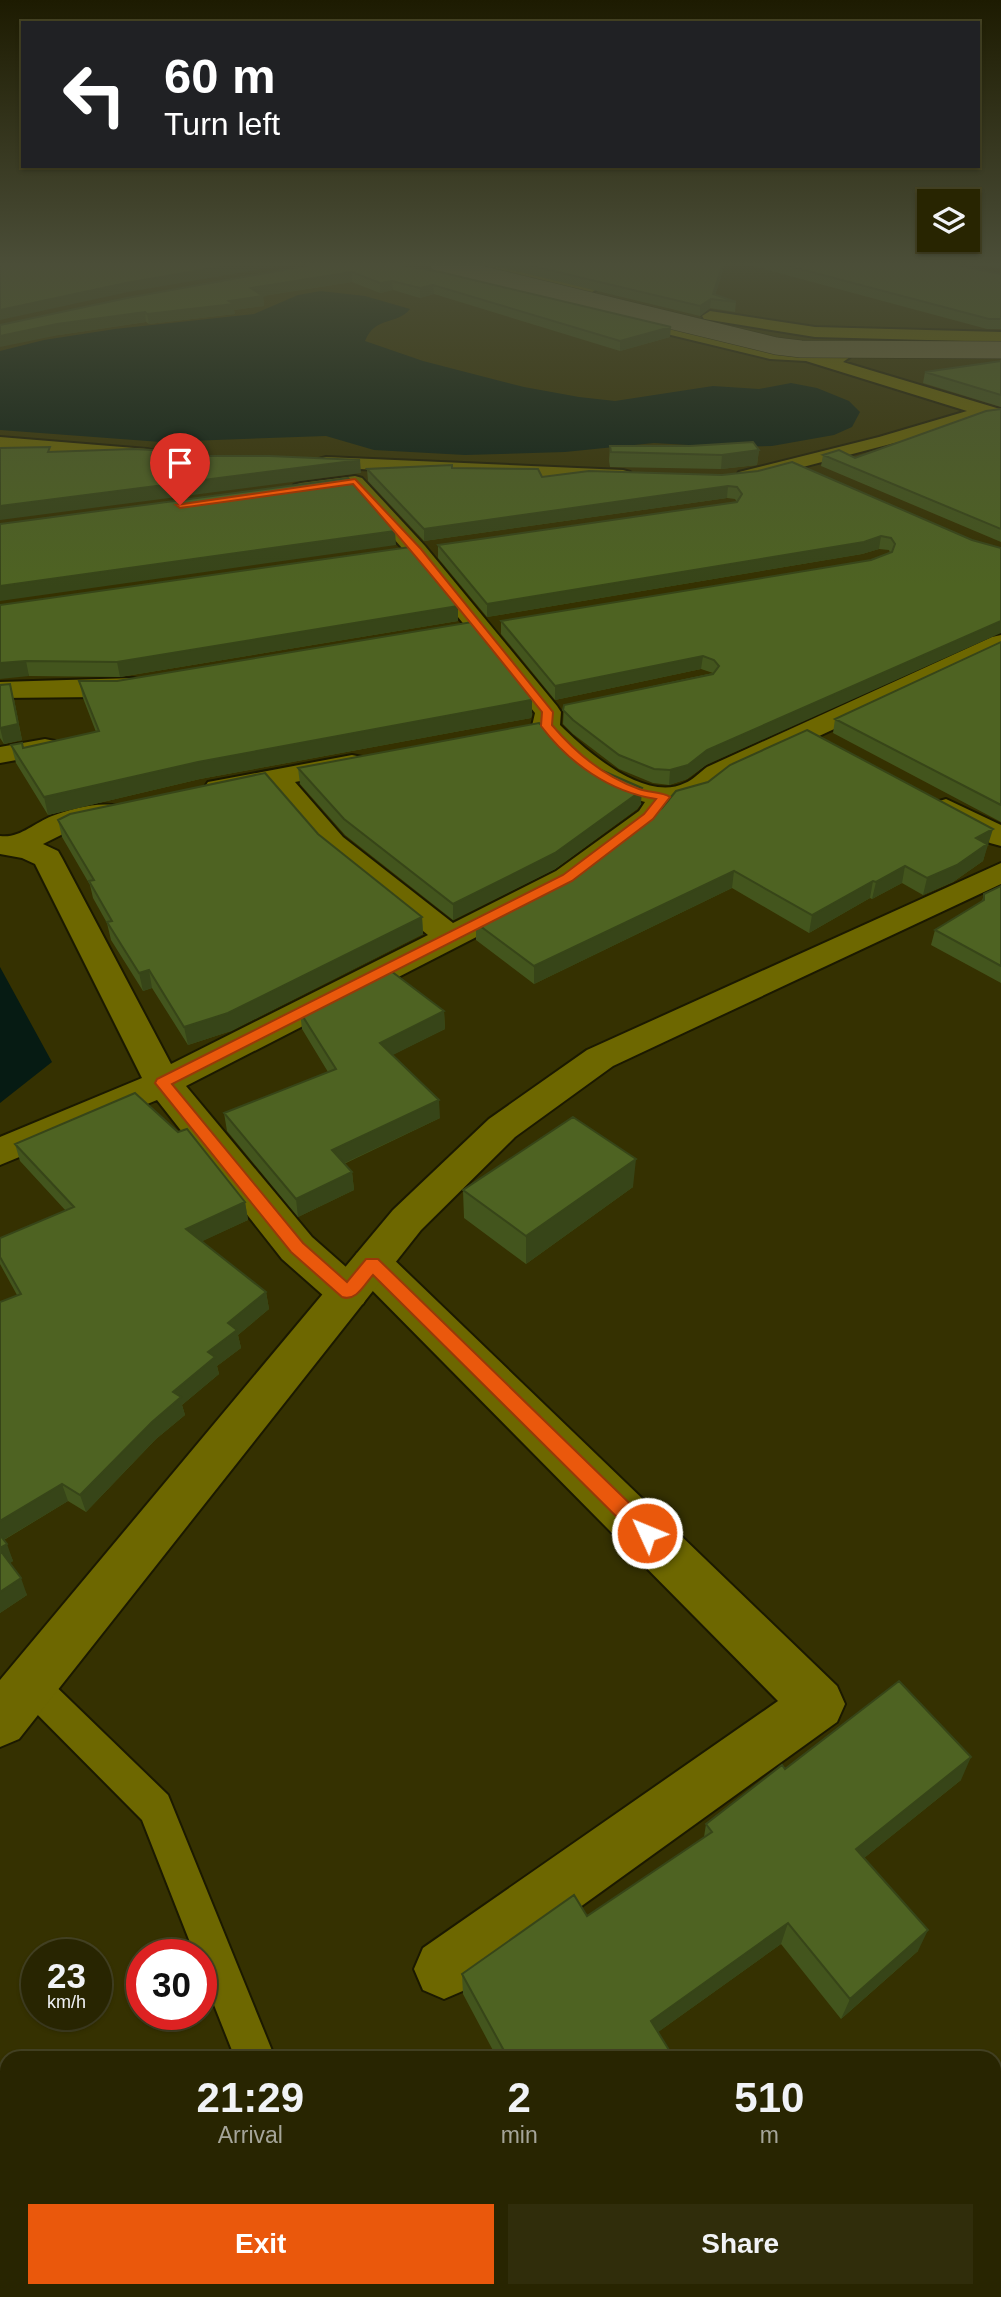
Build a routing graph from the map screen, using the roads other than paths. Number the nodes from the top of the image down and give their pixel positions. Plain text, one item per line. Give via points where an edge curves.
1 (857, 371) edge
2 (994, 414) edge
3 (0, 443) edge
4 (99, 451) junction
5 (0, 456) edge
6 (166, 456) edge
7 (304, 462) edge
8 (792, 464) junction
9 (637, 477) edge
10 (721, 478) edge
11 (829, 480) edge
12 (280, 492) edge
13 (444, 548) edge
14 (417, 551) junction
15 (391, 555) edge
16 (508, 624) edge
17 (481, 628) junction
18 (454, 633) edge
19 (1001, 642) edge
20 (160, 681) edge
21 (0, 690) edge
22 (46, 747) edge
23 (0, 755) edge
24 (384, 757) edge
25 (276, 778) junction
26 (189, 793) edge
27 (664, 797) junction
28 (928, 798) edge
29 (129, 807) edge
30 (1001, 837) edge
31 (8, 846) edge
32 (1001, 872) edge
33 (449, 936) junction
34 (163, 1083) junction
35 (0, 1152) edge
36 (360, 1278) junction
37 (30, 1684) junction
38 (0, 1721) edge
39 (444, 1969) dead end
40 (252, 2051) edge

1 - 2 street
2 - 8 street
3 - 4 street
4 - 5 street via 65,457
4 - 6 street
7 - 9 street
8 - 10 street
8 - 11 street
12 - 14 street via 355,482
13 - 14 street
14 - 15 street
14 - 17 street
16 - 17 street
17 - 18 street
17 - 27 street via 569,752 636,793
19 - 27 street via 817,739 717,773 691,792
20 - 21 street via 120,688
22 - 23 street
24 - 25 street
25 - 26 street
25 - 33 street via 332,843
27 - 33 street via 649,817 567,878
28 - 30 street
29 - 31 street via 63,822
31 - 34 street via 47,858
32 - 36 street via 600,1058 502,1128 407,1220
33 - 34 street
34 - 35 street
34 - 36 street via 297,1248
36 - 37 street
36 - 39 street via 818,1704
37 - 38 street
37 - 40 lane via 155,1808

